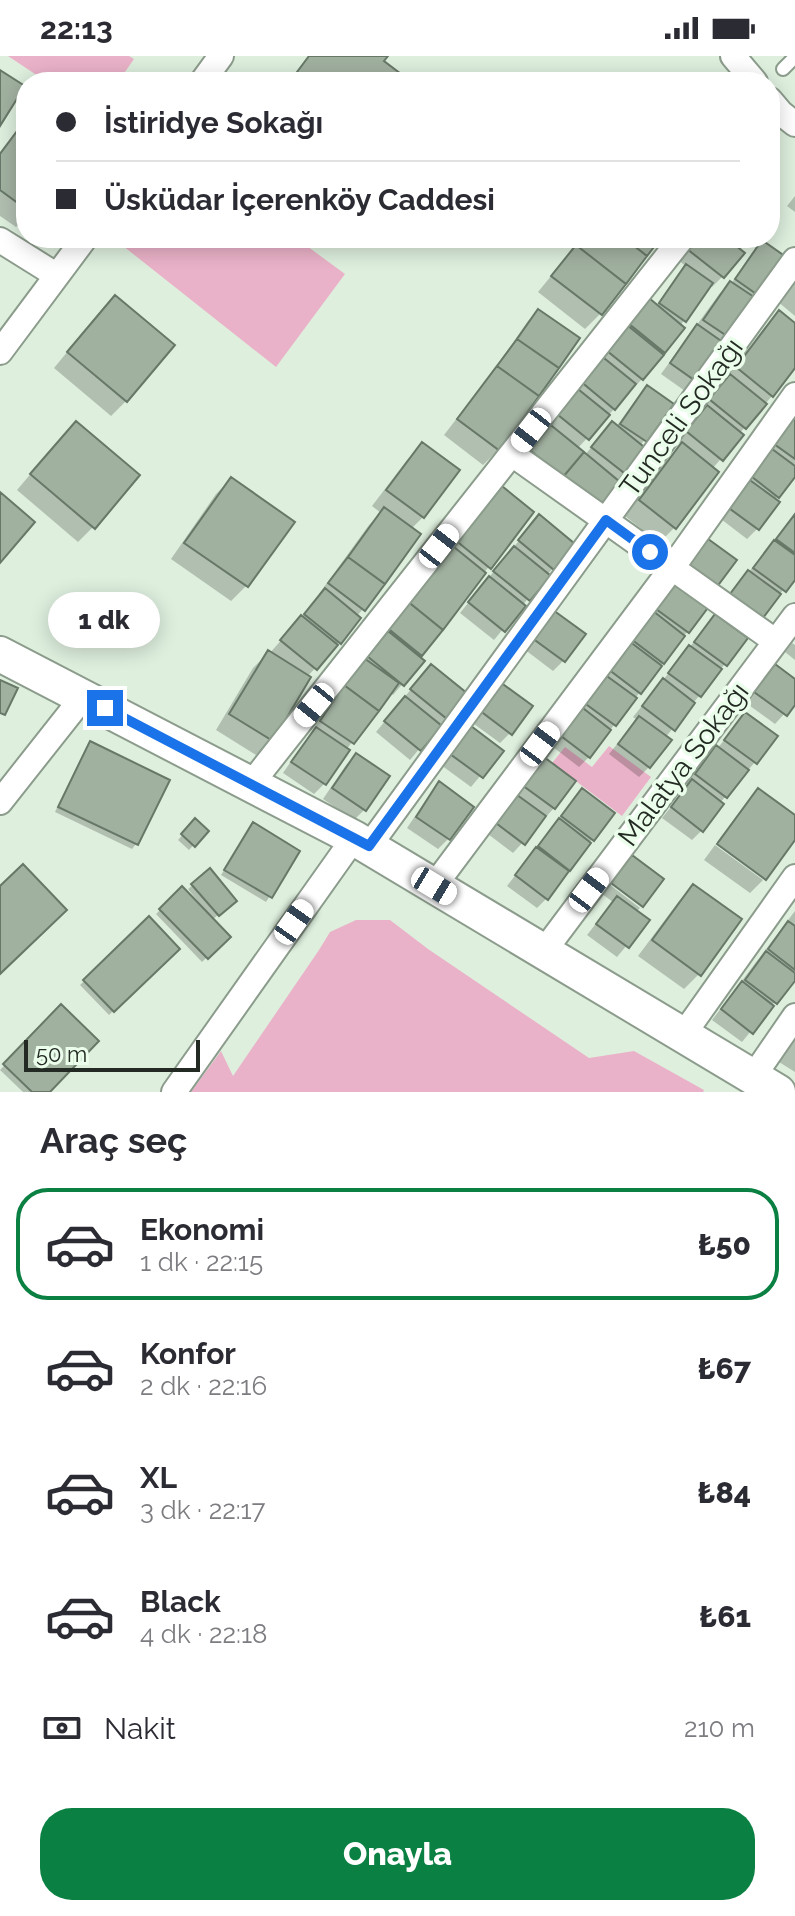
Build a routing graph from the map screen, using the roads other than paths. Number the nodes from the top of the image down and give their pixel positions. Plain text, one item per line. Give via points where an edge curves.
1 (733, 56) edge
2 (795, 57) edge
3 (783, 69) dead end
4 (747, 72) edge
5 (0, 240) edge
6 (77, 248) edge
7 (674, 248) edge
8 (795, 260) edge
9 (56, 275) junction
10 (0, 352) edge
11 (795, 395) edge
12 (512, 454) junction
13 (606, 520) junction
14 (672, 568) junction
15 (795, 616) edge
16 (775, 641) junction
17 (0, 654) edge
18 (83, 697) junction
19 (251, 784) junction
20 (0, 802) edge
21 (362, 842) junction
22 (795, 877) edge
23 (434, 886) junction
24 (544, 951) junction
25 (795, 1016) edge
26 (683, 1035) junction
27 (766, 1084) edge
28 (174, 1092) edge

1 - 4 street
2 - 3 lane
5 - 9 street
6 - 9 street
7 - 12 street
8 - 13 street, Tunceli Sokağı
9 - 10 street
11 - 14 street
12 - 13 street
12 - 19 street
13 - 14 street
13 - 21 street, Tunceli Sokağı
14 - 16 street
14 - 23 street
15 - 16 street, Malatya Sokağı
16 - 24 street, Malatya Sokağı
17 - 18 main road
18 - 19 main road
18 - 20 street
19 - 21 main road
21 - 23 main road
21 - 28 street, Tunceli Sokağı
22 - 26 street
23 - 24 main road
24 - 26 main road
25 - 27 street
26 - 27 main road

